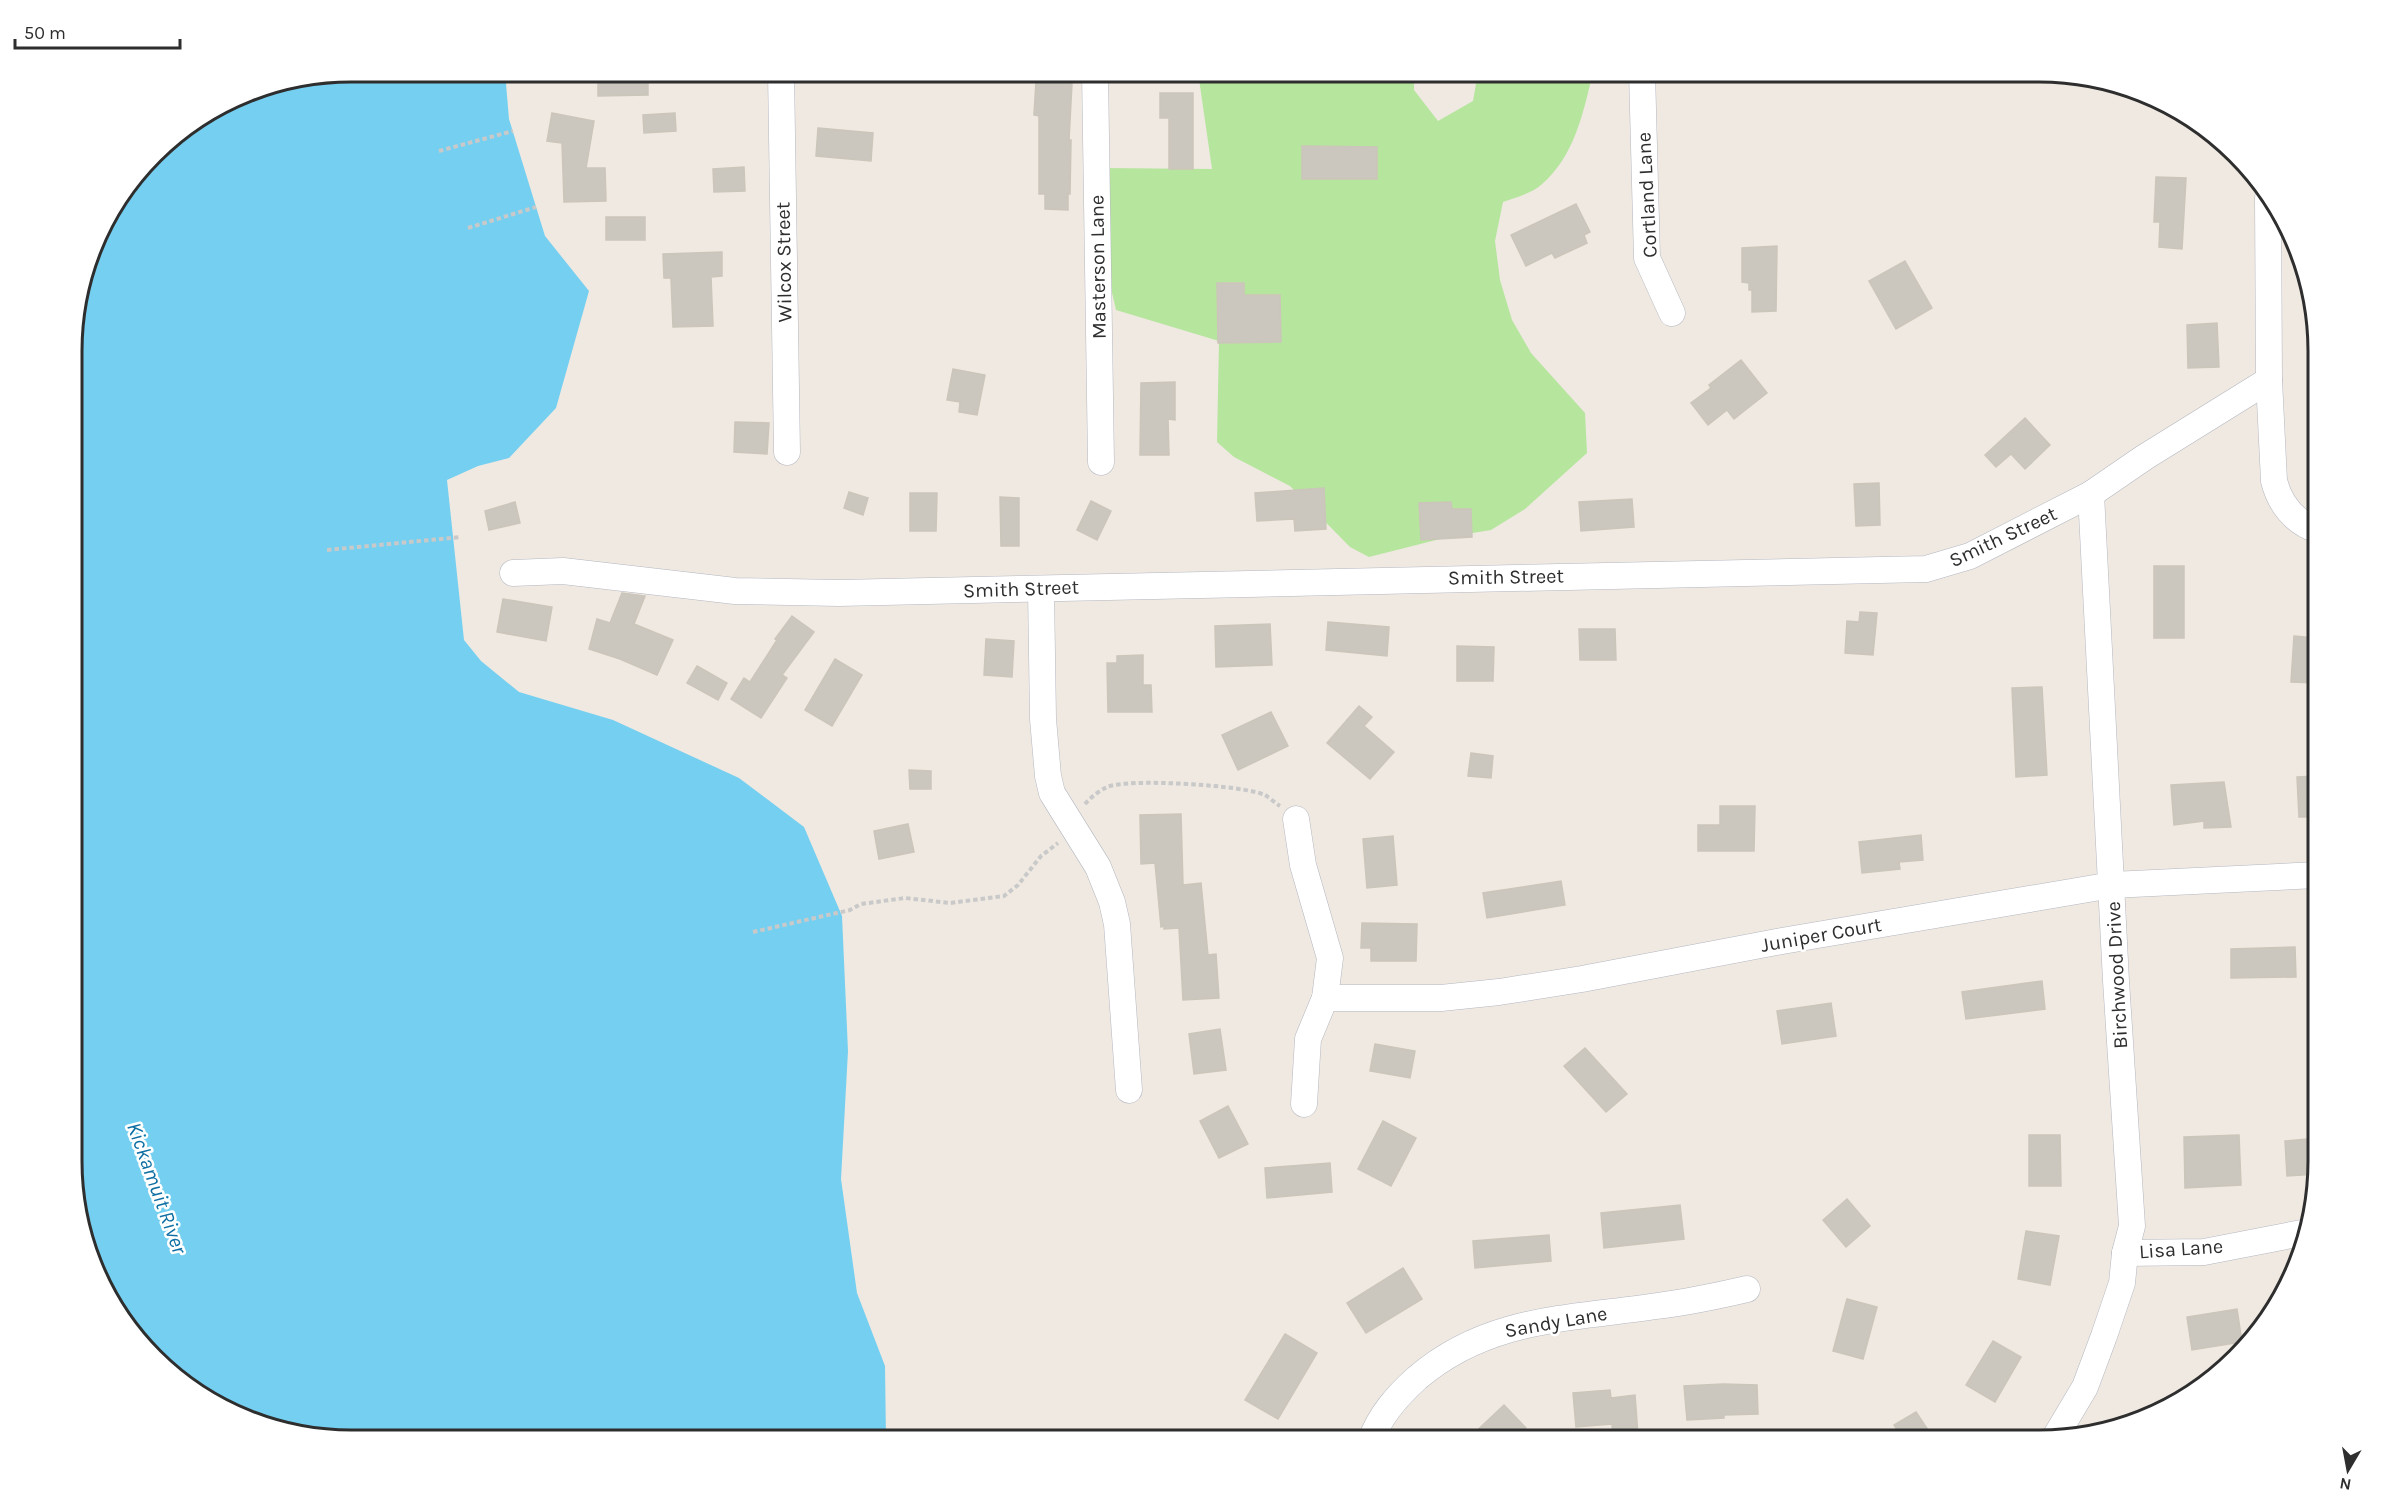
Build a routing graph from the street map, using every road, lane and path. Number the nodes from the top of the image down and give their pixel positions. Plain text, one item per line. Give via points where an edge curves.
1 (781, 82) edge
2 (1095, 82) edge
3 (1642, 82) edge
4 (513, 131) dead end
5 (439, 151) dead end
6 (536, 207) dead end
7 (2268, 212) edge
8 (468, 228) dead end
9 (1672, 313) dead end
10 (2269, 380) junction
11 (787, 452) dead end
12 (1101, 462) dead end
13 (2091, 494) junction
14 (2307, 524) edge
15 (461, 537) dead end
16 (327, 550) dead end
17 (513, 573) dead end
18 (1041, 590) junction
19 (1296, 819) dead end
20 (2307, 875) edge
21 (2112, 885) junction
22 (850, 910) dead end
23 (753, 932) dead end
24 (1325, 998) junction
25 (1129, 1090) dead end
26 (1304, 1104) dead end
27 (2297, 1234) edge
28 (2125, 1253) junction
29 (1747, 1289) dead end
30 (2060, 1428) edge
31 (1374, 1430) edge

1 - 11 street, Wilcox Street
2 - 12 street, Masterson Lane
3 - 9 street, Cortland Lane via 1647,258
4 - 5 path
6 - 8 path
7 - 10 street
10 - 13 street, Smith Street
10 - 14 street via 2274,481 2284,507
13 - 18 street, Smith Street via 1970,556 1926,569
13 - 21 street, Birchwood Drive
15 - 16 path
17 - 18 street, Smith Street via 563,571 778,593
18 - 25 street via 1047,776 1052,793 1098,867 1113,902
19 - 24 street via 1303,865 1330,958
20 - 21 street, Juniper Court
21 - 24 street, Juniper Court via 1499,992 1441,998
21 - 28 street, Birchwood Drive via 2132,1194 2132,1226
22 - 23 path
24 - 26 street via 1308,1039
27 - 28 street, Lisa Lane via 2204,1252
28 - 30 street, Birchwood Drive via 2122,1282 2100,1347 2085,1387
29 - 31 street, Sandy Lane via 1658,1306 1532,1322 1472,1342 1429,1368 1409,1386

